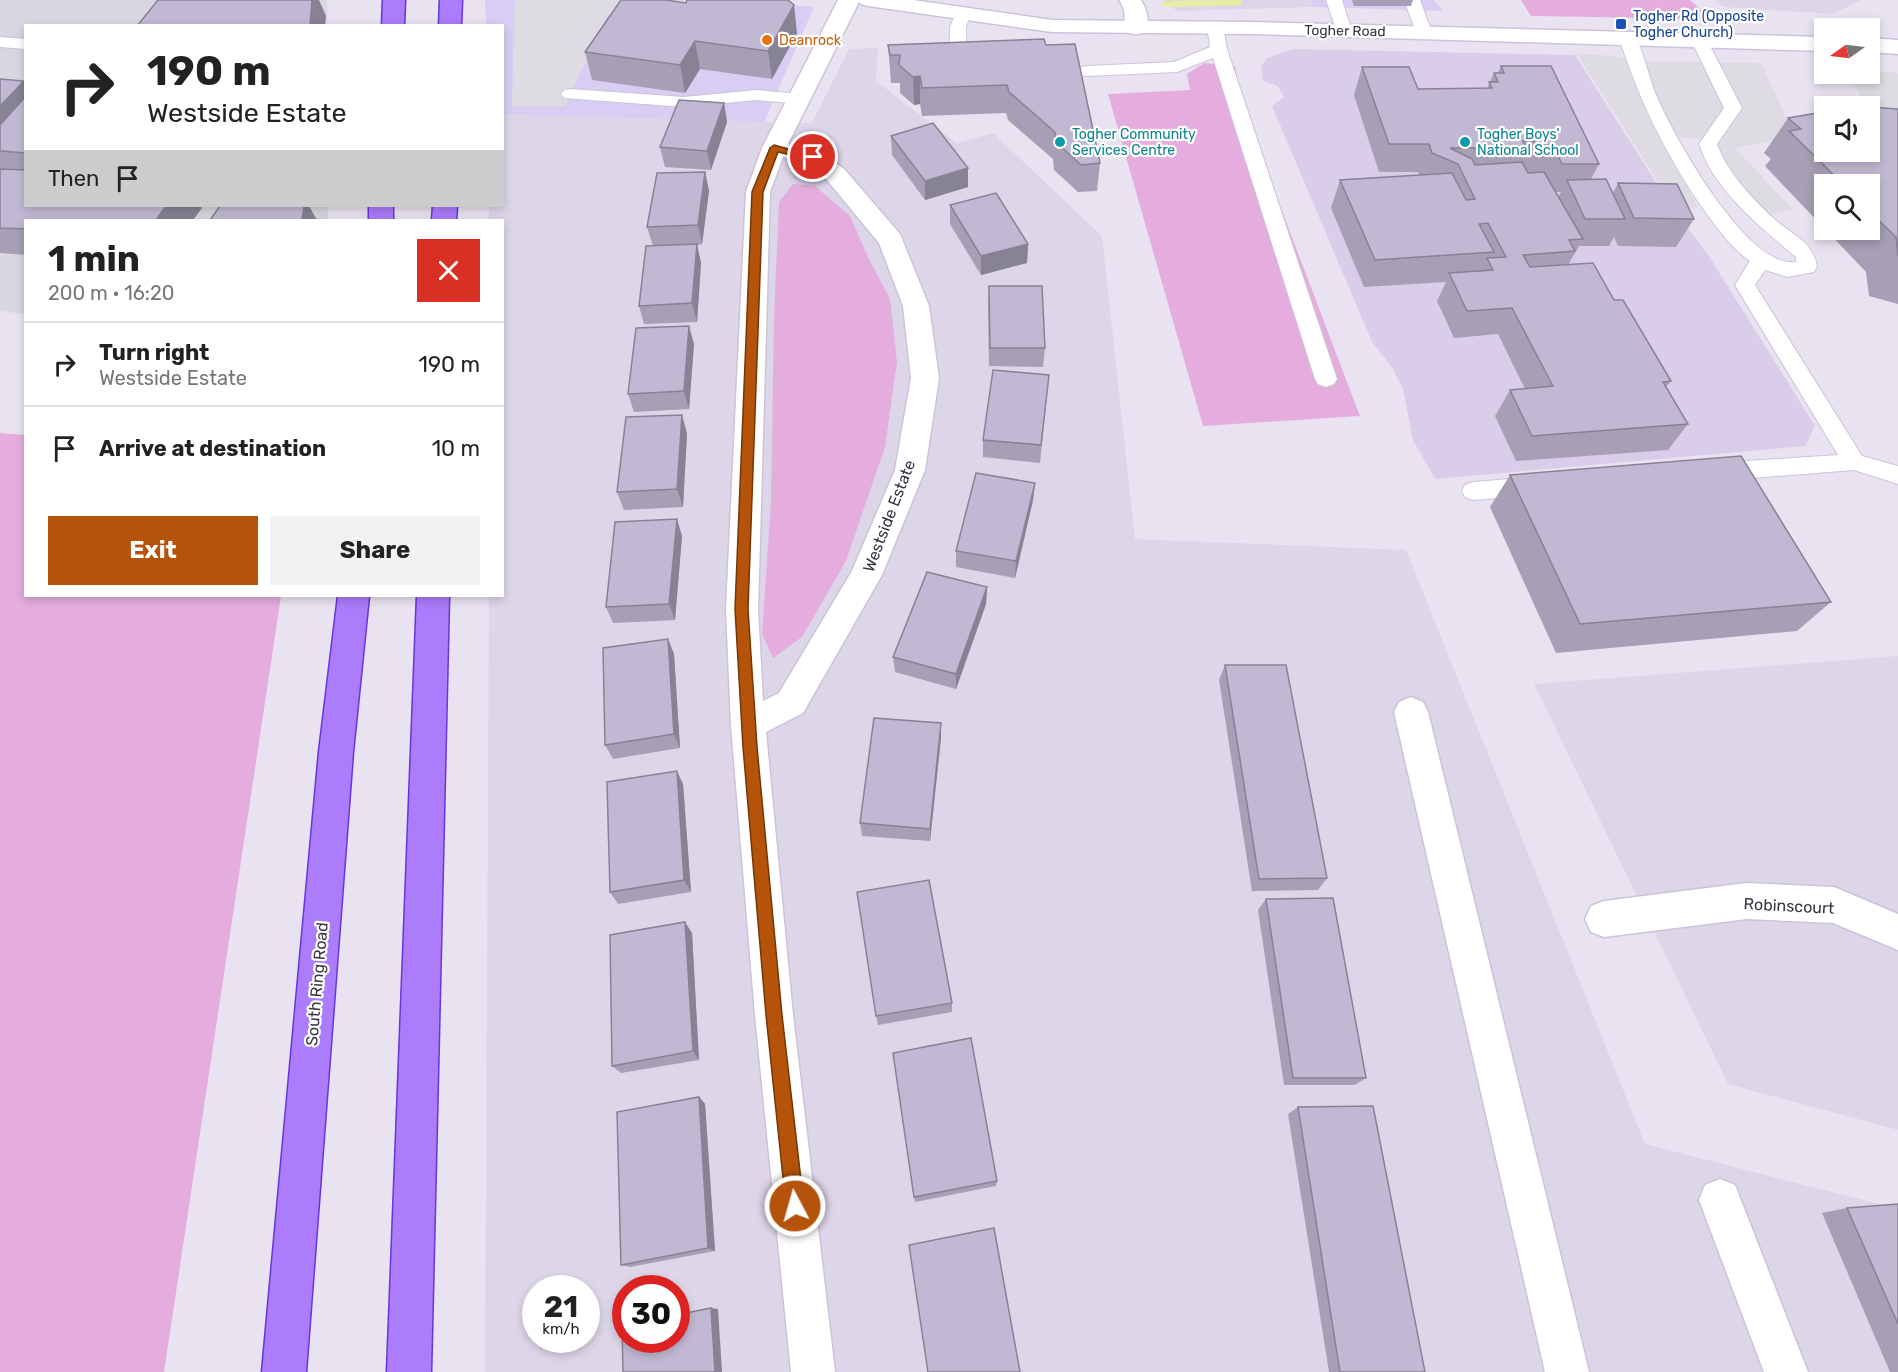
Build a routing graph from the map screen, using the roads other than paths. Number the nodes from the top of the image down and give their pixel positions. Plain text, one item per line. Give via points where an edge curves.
1 (394, 0) edge
2 (451, 0) edge
3 (849, 0) edge
4 (868, 0) edge
5 (1130, 0) edge
6 (1334, 0) edge
7 (1412, 0) edge
8 (911, 3) edge
9 (963, 14) junction
10 (393, 24) edge
11 (450, 24) edge
12 (1136, 28) junction
13 (1344, 31) junction
14 (1424, 33) junction
15 (1627, 38) junction
16 (1218, 39) junction
17 (1699, 40) junction
18 (0, 42) edge
19 (24, 44) edge
20 (1814, 44) edge
21 (1880, 47) edge
22 (1896, 50) edge
23 (936, 61) edge
24 (1087, 71) dead end
25 (570, 94) dead end
26 (800, 99) junction
27 (774, 148) junction
28 (1762, 259) junction
29 (1326, 379) dead end
30 (1854, 462) junction
31 (1700, 473) edge
32 (1898, 475) edge
33 (1557, 484) edge
34 (1473, 490) dead end
35 (353, 597) edge
36 (433, 597) edge
37 (1411, 712) dead end
38 (748, 725) junction
39 (1604, 919) dead end
40 (1898, 932) edge
41 (1720, 1200) dead end
42 (284, 1372) edge
43 (409, 1372) edge
44 (813, 1372) edge
45 (1567, 1372) edge
46 (1786, 1372) edge

1 - 10 highway
2 - 11 highway
3 - 26 street
4 - 8 street, Togher Road
5 - 12 street via 1137,9
6 - 13 lane
7 - 14 lane
8 - 9 street, Togher Road
9 - 12 street, Togher Road via 1052,26
9 - 23 lane via 958,27 964,61
12 - 16 street, Togher Road
13 - 14 street, Togher Road
13 - 16 street, Togher Road
14 - 15 street, Togher Road
15 - 17 street, Togher Road
15 - 28 lane via 1656,116 1705,198 1752,254
16 - 24 lane via 1177,67
16 - 29 lane
17 - 20 street, Togher Road
17 - 28 lane via 1733,108 1708,144 1713,159 1766,222 1805,254 1808,267 1796,272
18 - 19 lane
21 - 22 street
25 - 26 lane via 684,102 758,95
26 - 27 street
27 - 38 street via 758,192 742,609
27 - 38 street, Westside Estate via 813,157 836,175 891,240 916,306 925,378 910,470 867,575 791,703
28 - 30 lane via 1745,285
30 - 31 lane
30 - 32 lane
33 - 34 lane
35 - 42 highway, South Ring Road via 336,752
36 - 43 highway
37 - 45 street
38 - 44 street via 774,1015
39 - 40 street, Robinscourt via 1747,901 1834,905
41 - 46 street

